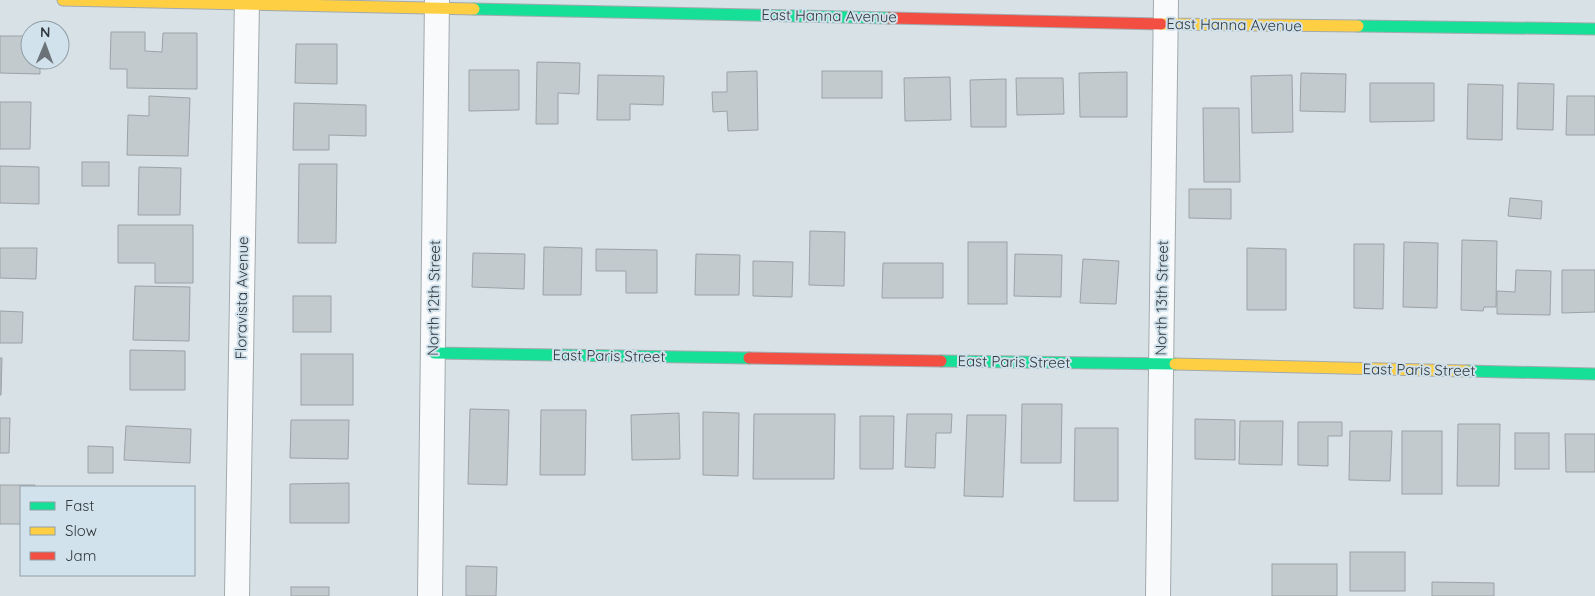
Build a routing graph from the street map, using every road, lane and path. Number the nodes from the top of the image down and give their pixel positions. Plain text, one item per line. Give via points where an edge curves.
1 (63, 0) edge
2 (1166, 0) edge
3 (247, 2) edge
4 (437, 4) edge
5 (1165, 24) junction
6 (1595, 29) edge
7 (434, 353) junction
8 (1161, 364) junction
9 (1595, 374) edge
10 (237, 596) edge
11 (430, 596) edge
12 (1158, 596) edge

1 - 3 street, East Hanna Avenue
2 - 5 street, North 13th Street
3 - 4 street, East Hanna Avenue
3 - 10 street, Floravista Avenue
4 - 5 street, East Hanna Avenue
4 - 7 street, North 12th Street
5 - 6 street, East Hanna Avenue
5 - 8 street, North 13th Street
7 - 8 street, East Paris Street
7 - 11 street, North 12th Street
8 - 9 street, East Paris Street
8 - 12 street, North 13th Street

